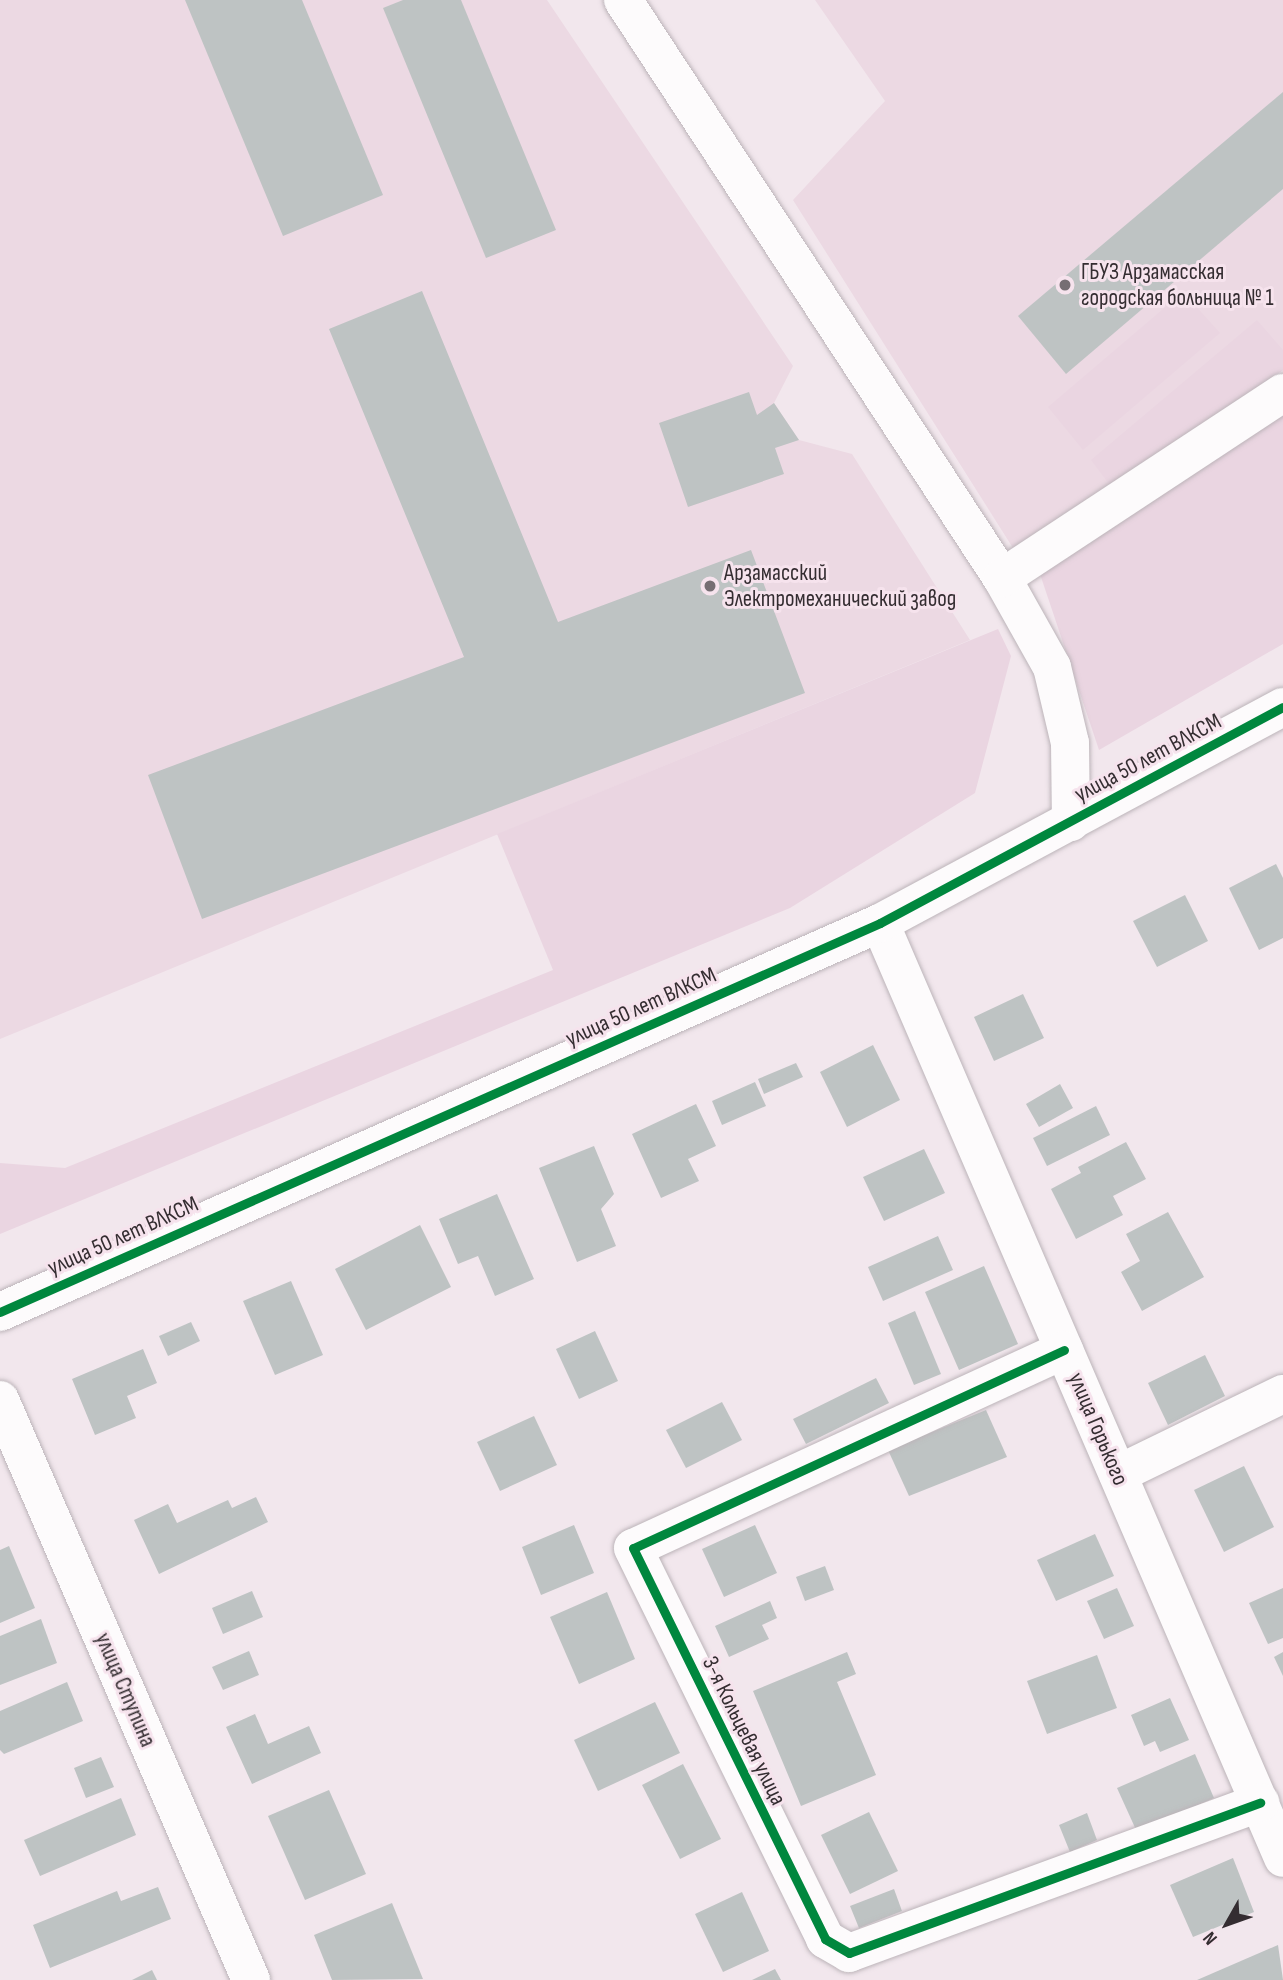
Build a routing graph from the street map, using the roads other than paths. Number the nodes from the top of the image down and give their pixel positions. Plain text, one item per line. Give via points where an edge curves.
1 (623, 0) edge
2 (1283, 393) edge
3 (1002, 578) junction
4 (1283, 707) edge
5 (1071, 822) junction
6 (880, 923) junction
7 (0, 1312) edge
8 (1065, 1350) junction
9 (1283, 1394) edge
10 (0, 1400) edge
11 (1118, 1474) junction
12 (1260, 1804) junction
13 (1283, 1858) edge
14 (251, 1980) edge

1 - 3 street
2 - 3 street
3 - 5 street via 1052,667 1070,743
4 - 5 street, улица 50 лет ВЛКСМ
5 - 6 street, улица 50 лет ВЛКСМ
6 - 7 street, улица 50 лет ВЛКСМ
6 - 8 street, улица Горького
8 - 11 street, улица Горького
8 - 12 street, 3-я Кольцевая улица via 633,1548 825,1939 849,1953
9 - 11 street
10 - 14 street, улица Ступина
11 - 12 street, улица Горького
12 - 13 street, улица Горького

